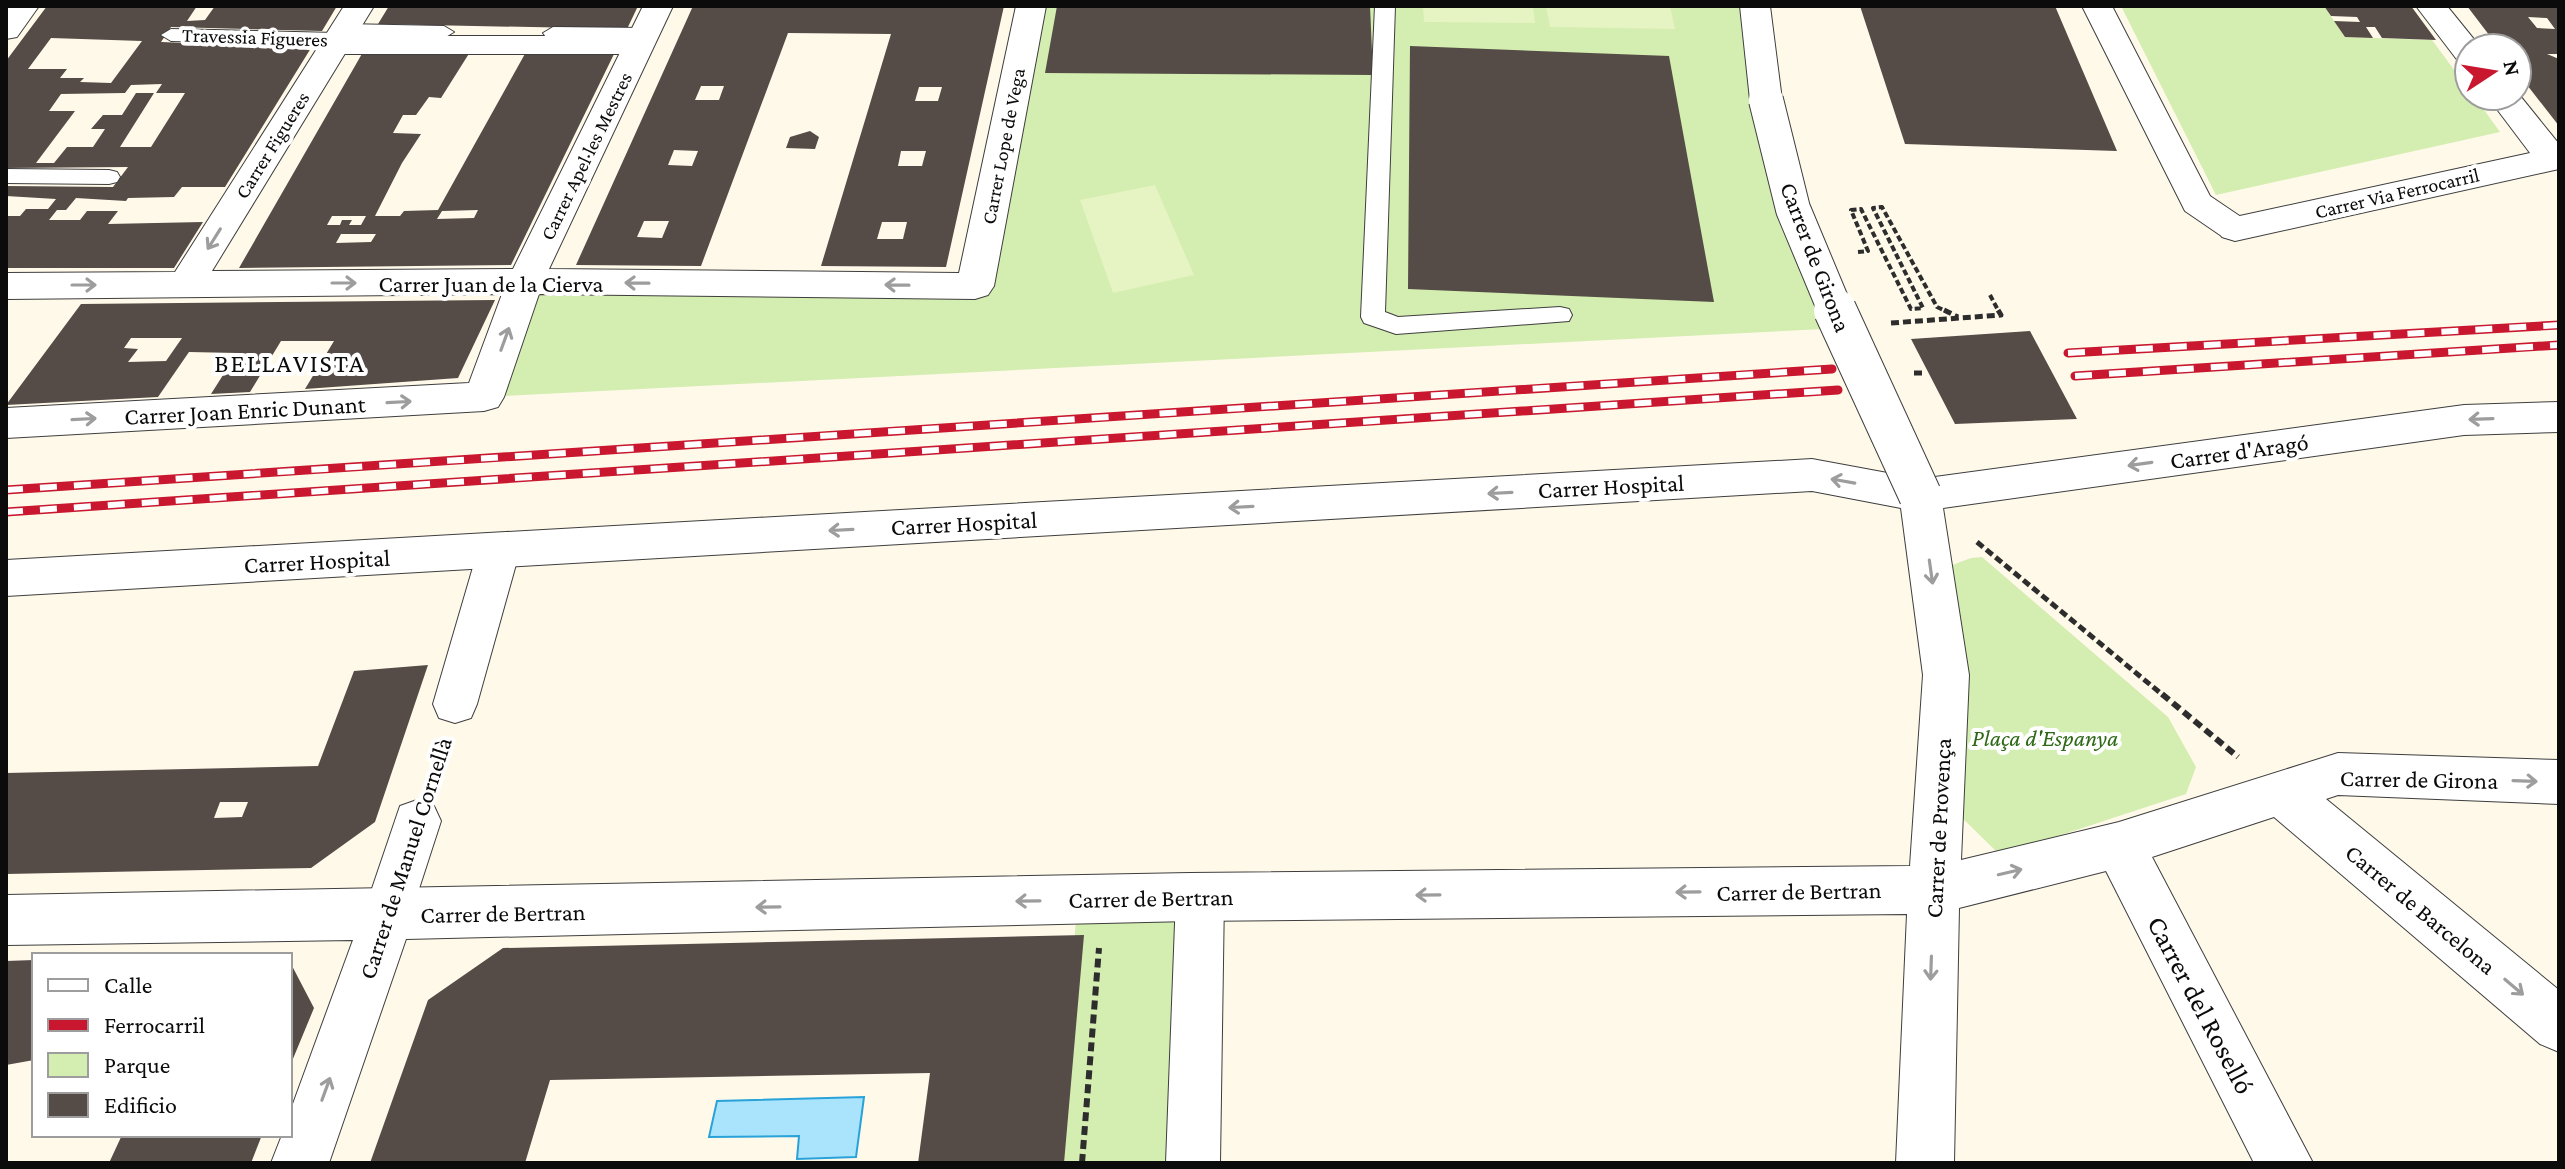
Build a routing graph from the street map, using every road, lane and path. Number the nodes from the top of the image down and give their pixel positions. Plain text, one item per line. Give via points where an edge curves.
1 (1031, 6) edge
2 (1385, 6) edge
3 (1755, 6) edge
4 (2097, 6) edge
5 (2431, 6) edge
6 (647, 28) edge
7 (344, 30) edge
8 (444, 32) dead end
9 (553, 33) dead end
10 (2453, 34) edge
11 (171, 35) dead end
12 (2517, 112) edge
13 (2556, 158) edge
14 (6, 176) edge
15 (109, 177) dead end
16 (2235, 229) joint
17 (1857, 252) dead end
18 (525, 281) junction
19 (185, 285) junction
20 (6, 286) edge
21 (975, 286) joint
22 (1990, 295) dead end
23 (1560, 315) dead end
24 (1958, 317) junction
25 (1907, 321) dead end
26 (484, 397) joint
27 (2559, 417) edge
28 (6, 423) edge
29 (1920, 495) junction
30 (499, 550) junction
31 (6, 578) edge
32 (455, 704) joint
33 (2559, 782) edge
34 (2282, 793) junction
35 (417, 821) joint
36 (2119, 845) junction
37 (1934, 890) junction
38 (1200, 897) junction
39 (1103, 899) junction
40 (388, 915) junction
41 (6, 920) edge
42 (2559, 1025) edge
43 (300, 1163) edge
44 (1082, 1163) edge
45 (1193, 1163) edge
46 (1925, 1163) edge
47 (2284, 1163) edge

1 - 21 street, Carrer Lope de Vega
2 - 23 lane via 1373,317 1396,326
3 - 29 street, Carrer de Girona, bridge via 1766,100 1793,209
4 - 16 street via 2197,203
5 - 10 street
6 - 7 street
6 - 9 lane
6 - 18 street, Carrer Apel·les Mestres
7 - 8 lane, Travessia Figueres
7 - 11 lane, Travessia Figueres
7 -> 19 street, Carrer Figueres
12 - 13 street
13 - 16 street, Carrer Via Ferrocarril
14 - 15 lane
17 - 24 path via 1868,251 1851,210 1861,209 1911,309 1923,308 1873,208 1882,207 1937,307
19 -> 18 street, Carrer Juan de la Cierva
21 -> 18 street, Carrer Juan de la Cierva
26 -> 18 street, Carrer Apel·les Mestres
20 -> 19 street, Carrer Juan de la Cierva
22 - 24 path via 2001,315
24 - 25 path
28 -> 26 street, Carrer Joan Enric Dunant
27 -> 29 street, Carrer d'Aragó via 2464,420
29 -> 30 street, Carrer Hospital via 1812,475
29 - 34 path
29 -> 37 street, Carrer de Provença via 1946,675
30 - 31 street, Carrer Hospital
30 - 32 street, Carrer de Manuel Cornellà
32 - 35 path, Carrer de Manuel Cornellà
34 -> 33 street, Carrer de Girona via 2338,774
34 - 36 street, Carrer de Bertran
34 -> 42 street, Carrer de Barcelona
35 - 40 street, Carrer de Manuel Cornellà
37 -> 36 street, Carrer de Bertran
36 - 47 street, Carrer del Roselló
37 -> 38 street, Carrer de Bertran
37 -> 46 street, Carrer de Provença
38 - 39 street, Carrer de Bertran
38 - 45 street
39 -> 40 street, Carrer de Bertran
39 - 44 path
40 - 41 street, Carrer de Bertran
43 -> 40 street, Carrer de Manuel Cornellà

